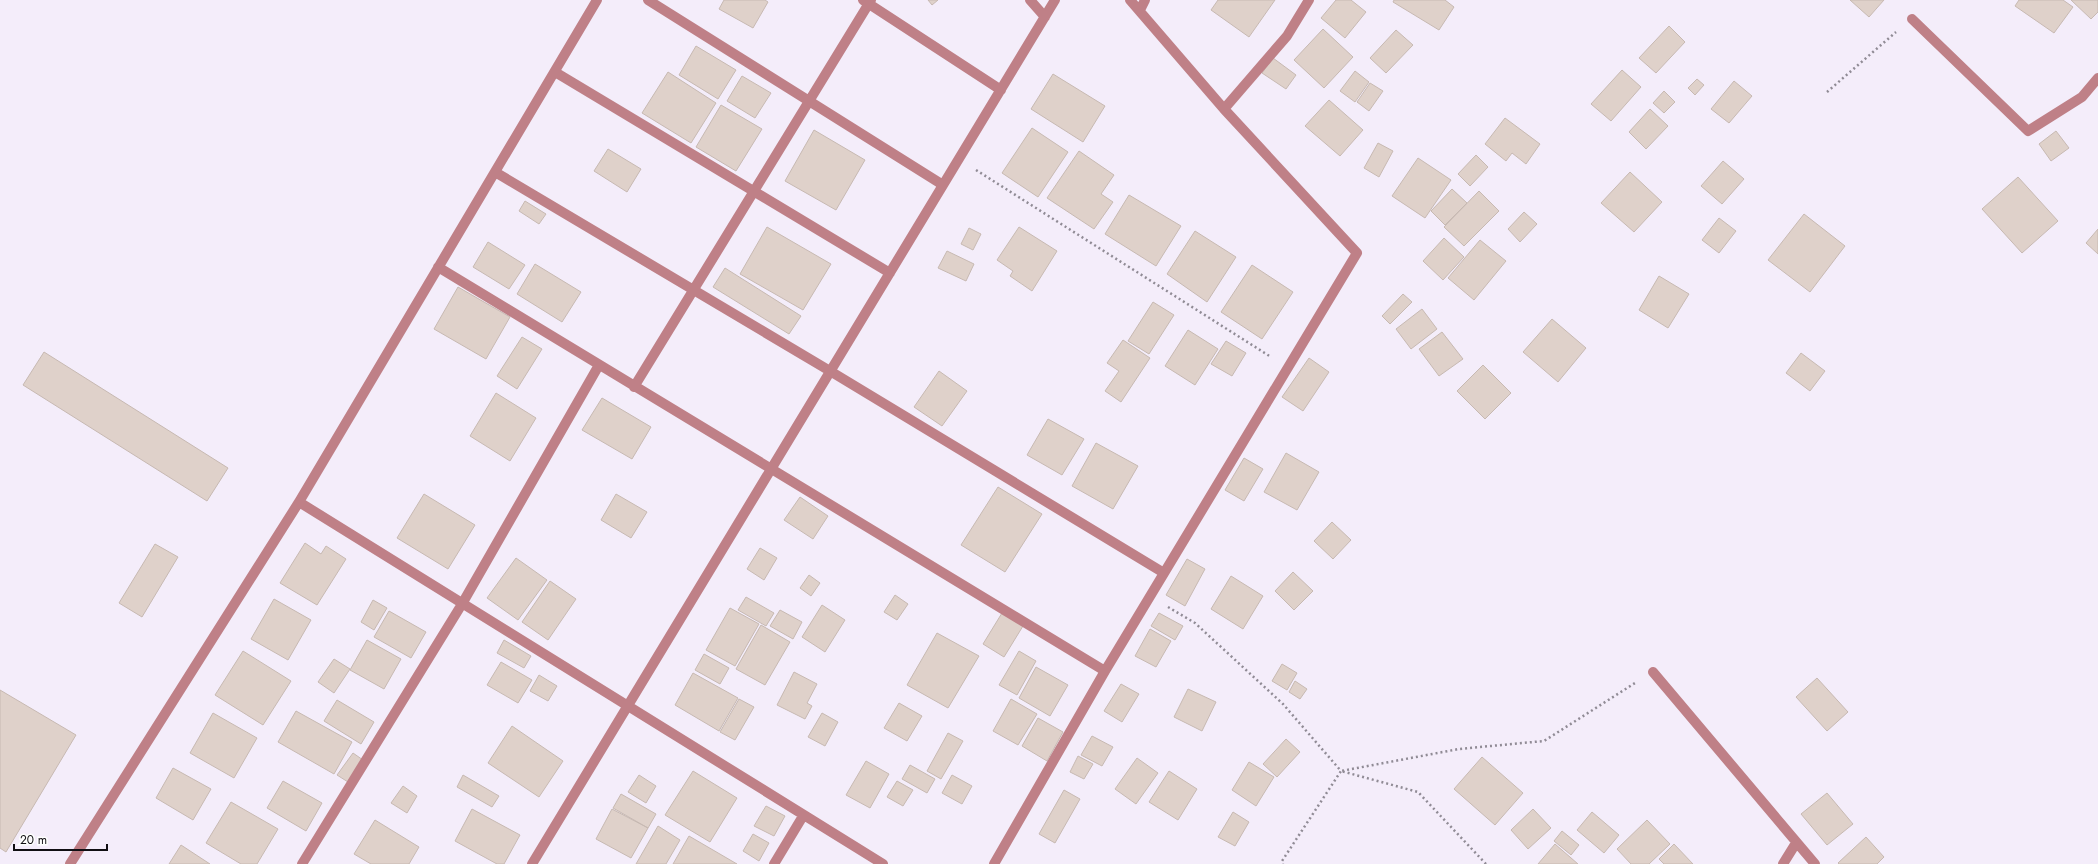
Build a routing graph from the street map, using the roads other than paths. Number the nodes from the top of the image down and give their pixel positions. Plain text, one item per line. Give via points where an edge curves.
1 (597, 0) edge
2 (648, 0) edge
3 (1030, 0) edge
4 (1055, 0) edge
5 (1130, 0) edge
6 (1146, 0) edge
7 (1309, 0) edge
8 (867, 1) edge
9 (1140, 10) junction
10 (1045, 17) junction
11 (1912, 19) road end
12 (555, 72) junction
13 (2098, 78) edge
14 (1001, 90) junction
15 (809, 100) junction
16 (1224, 109) junction
17 (495, 172) junction
18 (943, 185) junction
19 (754, 192) junction
20 (438, 267) junction
21 (890, 273) junction
22 (694, 289) junction
23 (599, 365) junction
24 (830, 371) junction
25 (634, 387) junction
26 (771, 469) junction
27 (299, 502) junction
28 (1164, 573) junction
29 (462, 604) junction
30 (1105, 671) junction
31 (1653, 672) road end
32 (627, 707) junction
33 (804, 816) junction
34 (1796, 843) junction
35 (70, 864) edge
36 (302, 864) edge
37 (532, 864) edge
38 (774, 864) edge
39 (883, 864) edge
40 (994, 864) edge
41 (1783, 864) edge
42 (1815, 864) edge

1 - 12 street
2 - 15 street
3 - 10 street
4 - 10 street
5 - 9 street
6 - 9 street
7 - 16 street via 1287,36
8 - 14 street
8 - 15 street
9 - 16 street
10 - 14 street
11 - 13 street via 2028,131 2082,97
12 - 17 street
12 - 19 street
14 - 18 street
15 - 18 street
15 - 19 street
16 - 28 street via 1357,253
17 - 20 street
17 - 22 street
18 - 21 street
19 - 21 street
19 - 22 street
20 - 23 street
20 - 27 street
21 - 24 street
22 - 24 street
22 - 25 street
23 - 25 street
23 - 29 street
24 - 26 street
24 - 28 street
25 - 26 street
26 - 30 street
26 - 32 street
27 - 29 street
27 - 35 street
28 - 30 street
29 - 32 street
29 - 36 street
30 - 40 street
31 - 34 street
32 - 33 street
32 - 37 street
33 - 38 street
33 - 39 street
34 - 41 street
34 - 42 street

